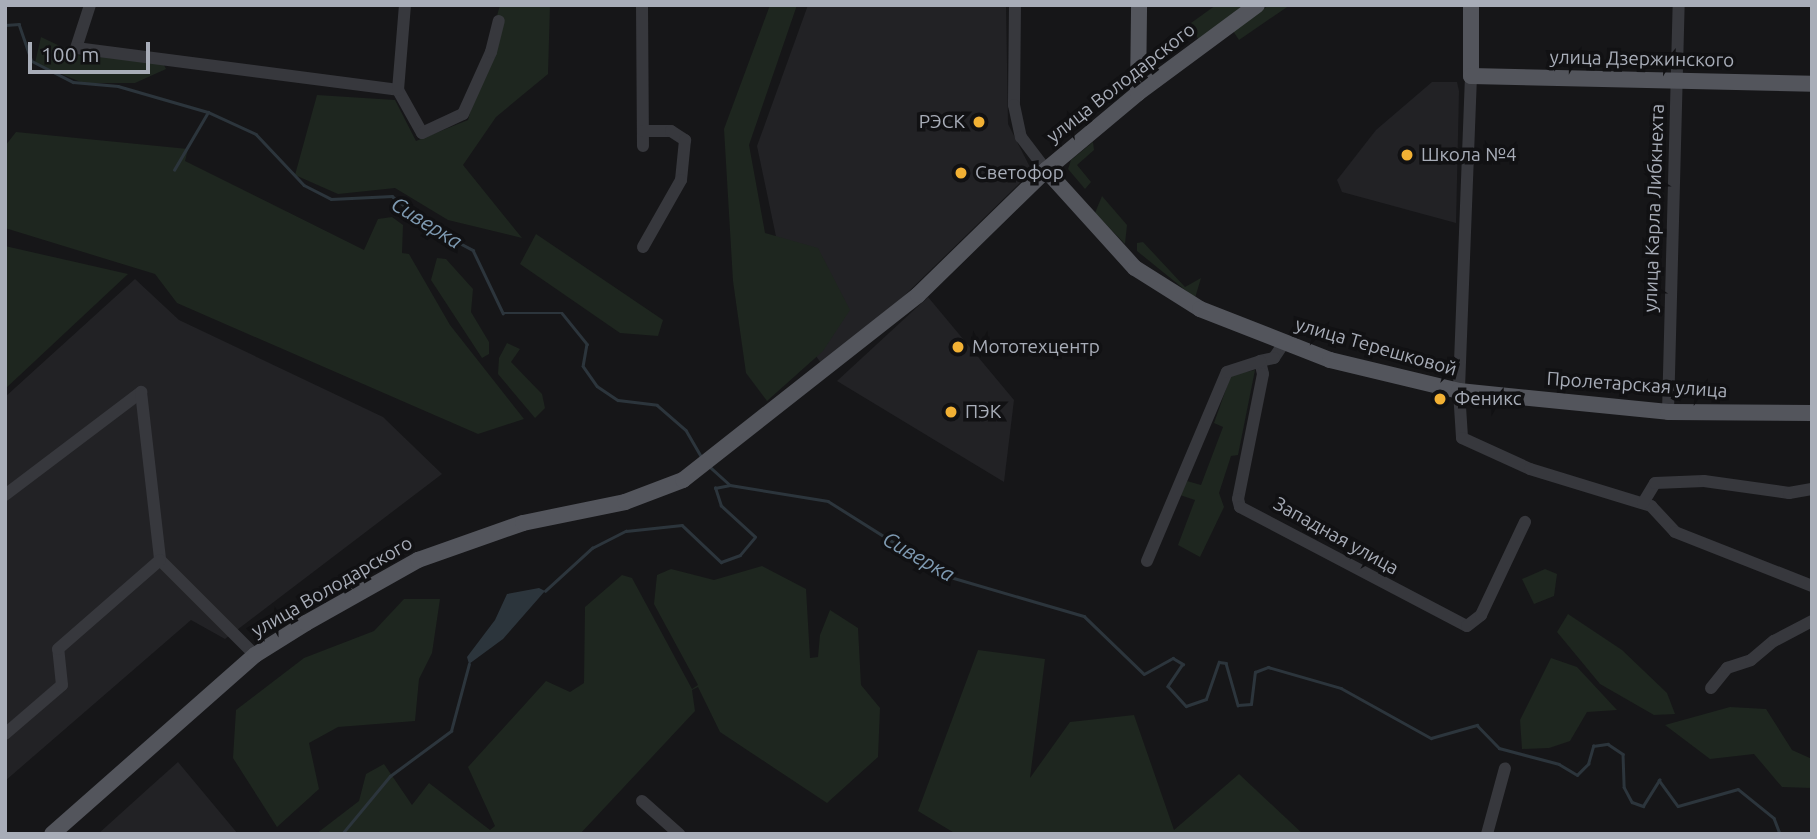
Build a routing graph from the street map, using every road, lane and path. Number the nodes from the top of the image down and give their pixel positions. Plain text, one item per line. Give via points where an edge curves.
1 (90, 5) edge
2 (405, 5) edge
3 (642, 5) edge
4 (1015, 5) edge
5 (1139, 5) edge
6 (1257, 5) edge
7 (1471, 5) edge
8 (1679, 5) edge
9 (499, 21) dead end
10 (1471, 76) junction
11 (1678, 82) junction
12 (1812, 83) edge
13 (398, 90) junction
14 (1138, 93) junction
15 (643, 131) junction
16 (643, 146) dead end
17 (1046, 170) junction
18 (643, 247) dead end
19 (1284, 343) junction
20 (1259, 361) junction
21 (1459, 391) junction
22 (1668, 412) junction
23 (1812, 413) edge
24 (1812, 489) edge
25 (5, 495) edge
26 (1643, 503) junction
27 (1525, 522) dead end
28 (160, 560) junction
29 (1147, 561) dead end
30 (1812, 586) edge
31 (1812, 621) edge
32 (255, 655) junction
33 (1711, 688) dead end
34 (5, 734) edge
35 (1505, 768) dead end
36 (642, 801) dead end
37 (52, 834) edge
38 (679, 834) edge
39 (1486, 834) edge

1 - 13 street via 76,48
2 - 13 street
3 - 15 street
4 - 17 street, улица Терешковой via 1014,105 1021,137
5 - 14 main road
6 - 14 main road, улица Володарского
7 - 10 main road
8 - 11 street, улица Карла Либкнехта
9 - 13 street via 491,52 463,114 422,133
10 - 11 main road, улица Дзержинского
10 - 21 street
11 - 12 main road, улица Дзержинского
11 - 22 street, улица Карла Либкнехта
14 - 17 main road, улица Володарского
15 - 16 street
15 - 18 street via 671,131 685,140 681,180
17 - 19 main road, улица Терешковой via 1135,268 1200,309
17 - 32 main road, улица Володарского via 918,295 683,480 625,502 523,523 418,560
19 - 20 street via 1274,358
19 - 21 main road, улица Терешковой via 1330,360
20 - 27 street, Западная улица via 1263,374 1240,507 1468,626 1482,615
20 - 29 street via 1227,372
21 - 22 main road, Пролетарская улица
21 - 26 street, улица Терешковой via 1462,438 1530,470
22 - 23 main road, Пролетарская улица
24 - 26 street via 1789,493 1704,481 1656,483
25 - 28 street via 141,392
26 - 30 street, улица Терешковой via 1675,532
28 - 32 street via 189,594
28 - 34 street via 58,649 62,685
31 - 33 street via 1774,641 1751,660 1727,668
32 - 37 main road, улица Володарского
35 - 39 street
36 - 38 street

